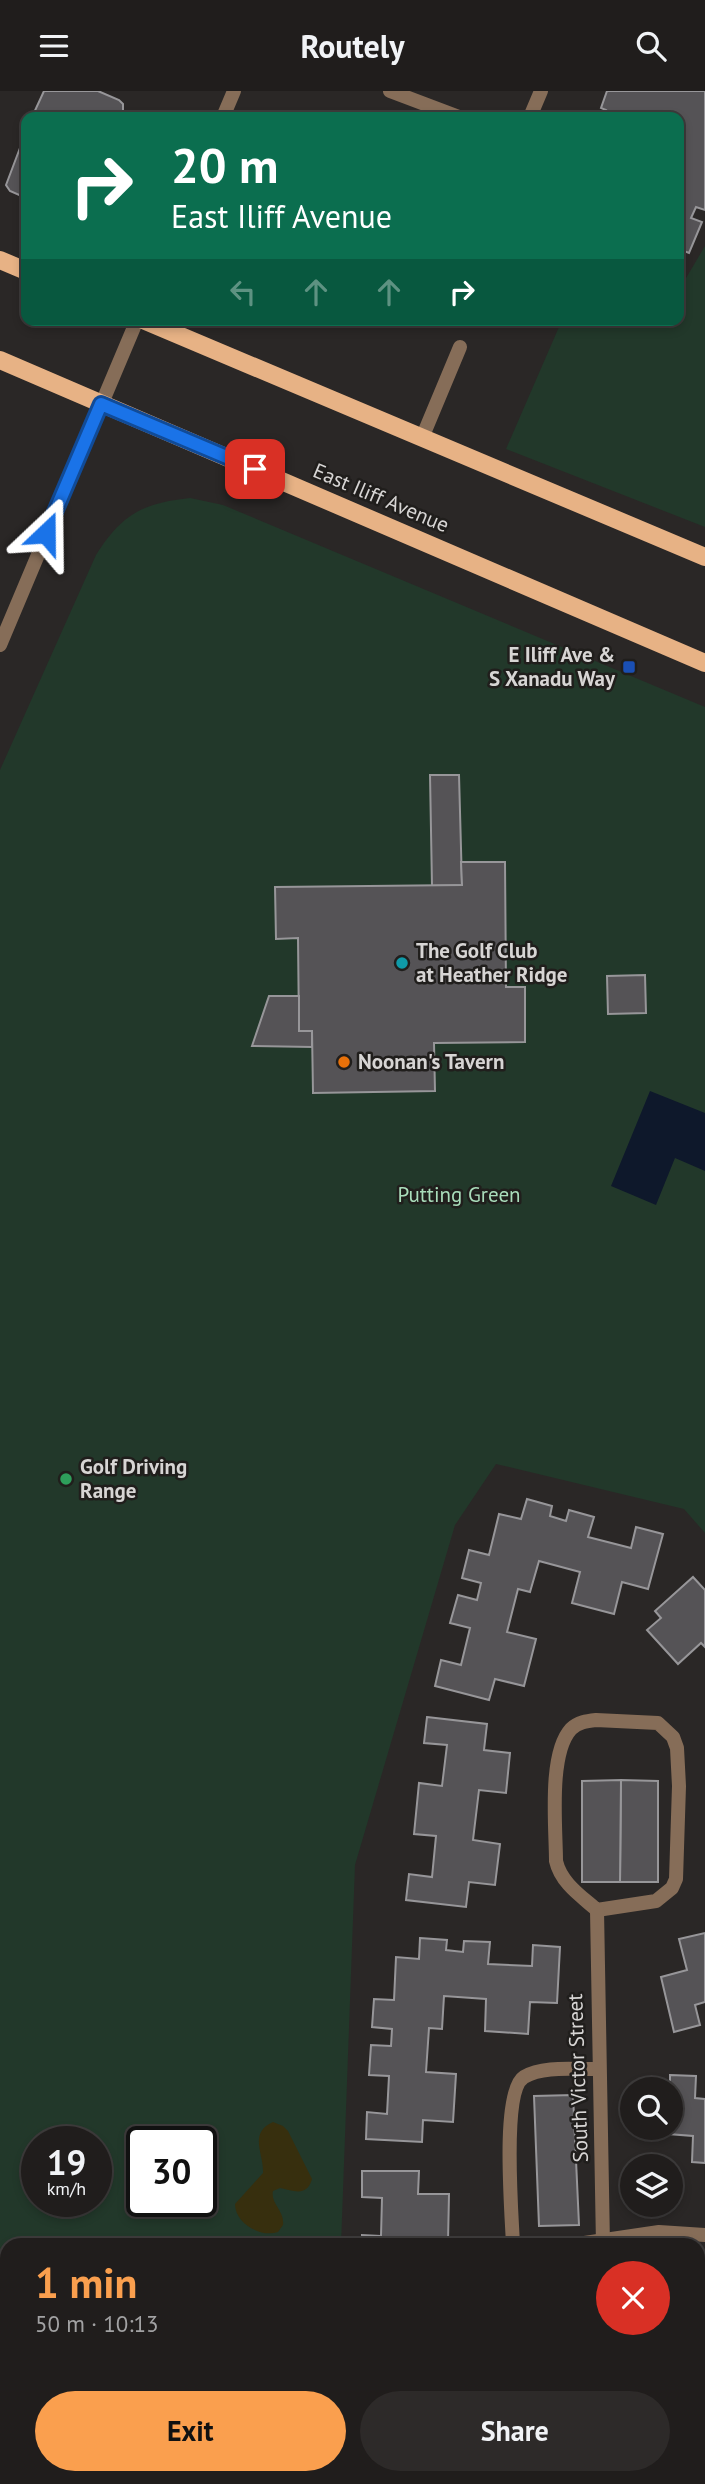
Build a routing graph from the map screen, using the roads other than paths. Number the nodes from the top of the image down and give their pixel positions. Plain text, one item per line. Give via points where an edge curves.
1 (234, 91) edge
2 (390, 91) edge
3 (541, 91) edge
4 (225, 112) edge
5 (446, 112) edge
6 (532, 112) edge
7 (0, 260) edge
8 (21, 269) edge
9 (134, 326) edge
10 (157, 326) edge
11 (460, 347) dead end
12 (0, 360) edge
13 (101, 404) junction
14 (422, 438) junction
15 (705, 557) edge
16 (0, 645) edge
17 (705, 663) edge
18 (597, 1910) junction
19 (599, 2069) junction
20 (705, 2235) edge
21 (513, 2238) edge
22 (603, 2238) edge
23 (628, 2238) edge

1 - 4 street
2 - 5 street
3 - 6 street
7 - 8 main road
9 - 13 street
10 - 14 main road
11 - 14 street
12 - 13 main road, East Iliff Avenue
13 - 16 street
13 - 17 main road, East Iliff Avenue
14 - 15 main road
18 - 18 street via 562,1878 555,1861 561,1749 571,1729 586,1721 659,1723 677,1748 676,1879 656,1901
18 - 19 street, South Victor Street
19 - 21 street via 543,2071 516,2085 510,2134
19 - 22 street, South Victor Street
20 - 23 street via 659,2232

